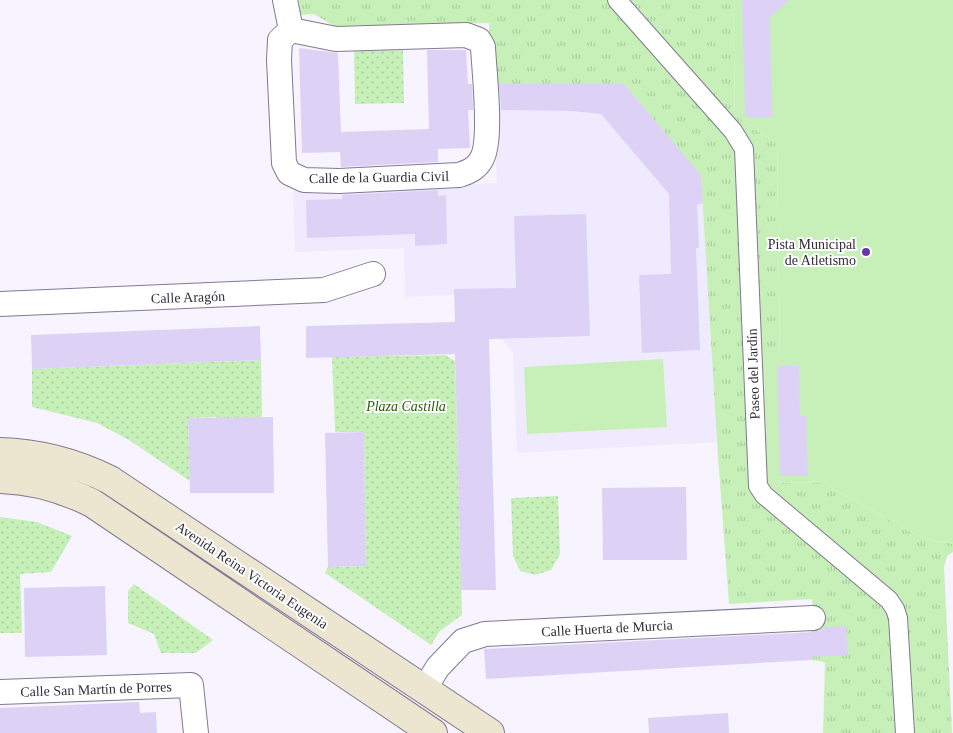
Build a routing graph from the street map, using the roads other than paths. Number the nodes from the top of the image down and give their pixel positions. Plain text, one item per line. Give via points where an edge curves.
1 (285, 0) edge
2 (617, 0) edge
3 (291, 30) junction
4 (374, 274) dead end
5 (0, 304) edge
6 (0, 452) edge
7 (0, 479) edge
8 (813, 618) dead end
9 (425, 688) junction
10 (0, 692) edge
11 (196, 733) edge
12 (433, 733) edge
13 (490, 733) edge
14 (905, 733) edge

1 - 3 street
2 - 14 street, Paseo del Jardín via 733,131 744,149 758,486 764,495 896,609
3 - 3 street, Calle de la Guardia Civil via 336,39 466,35 479,40 483,47 487,127 487,145 482,159 471,171 459,176 304,180 289,173 284,163 279,60 280,40
4 - 5 street, Calle Aragón via 324,290
6 - 9 main road, Avenida Reina Victoria Eugenia via 55,458 110,480
7 - 12 main road via 46,485 92,503
8 - 9 street, Calle Huerta de Murcia via 485,634 463,641 438,667
9 - 13 main road, Avenida Reina Victoria Eugenia
10 - 11 street, Calle San Martín de Porres via 192,685

